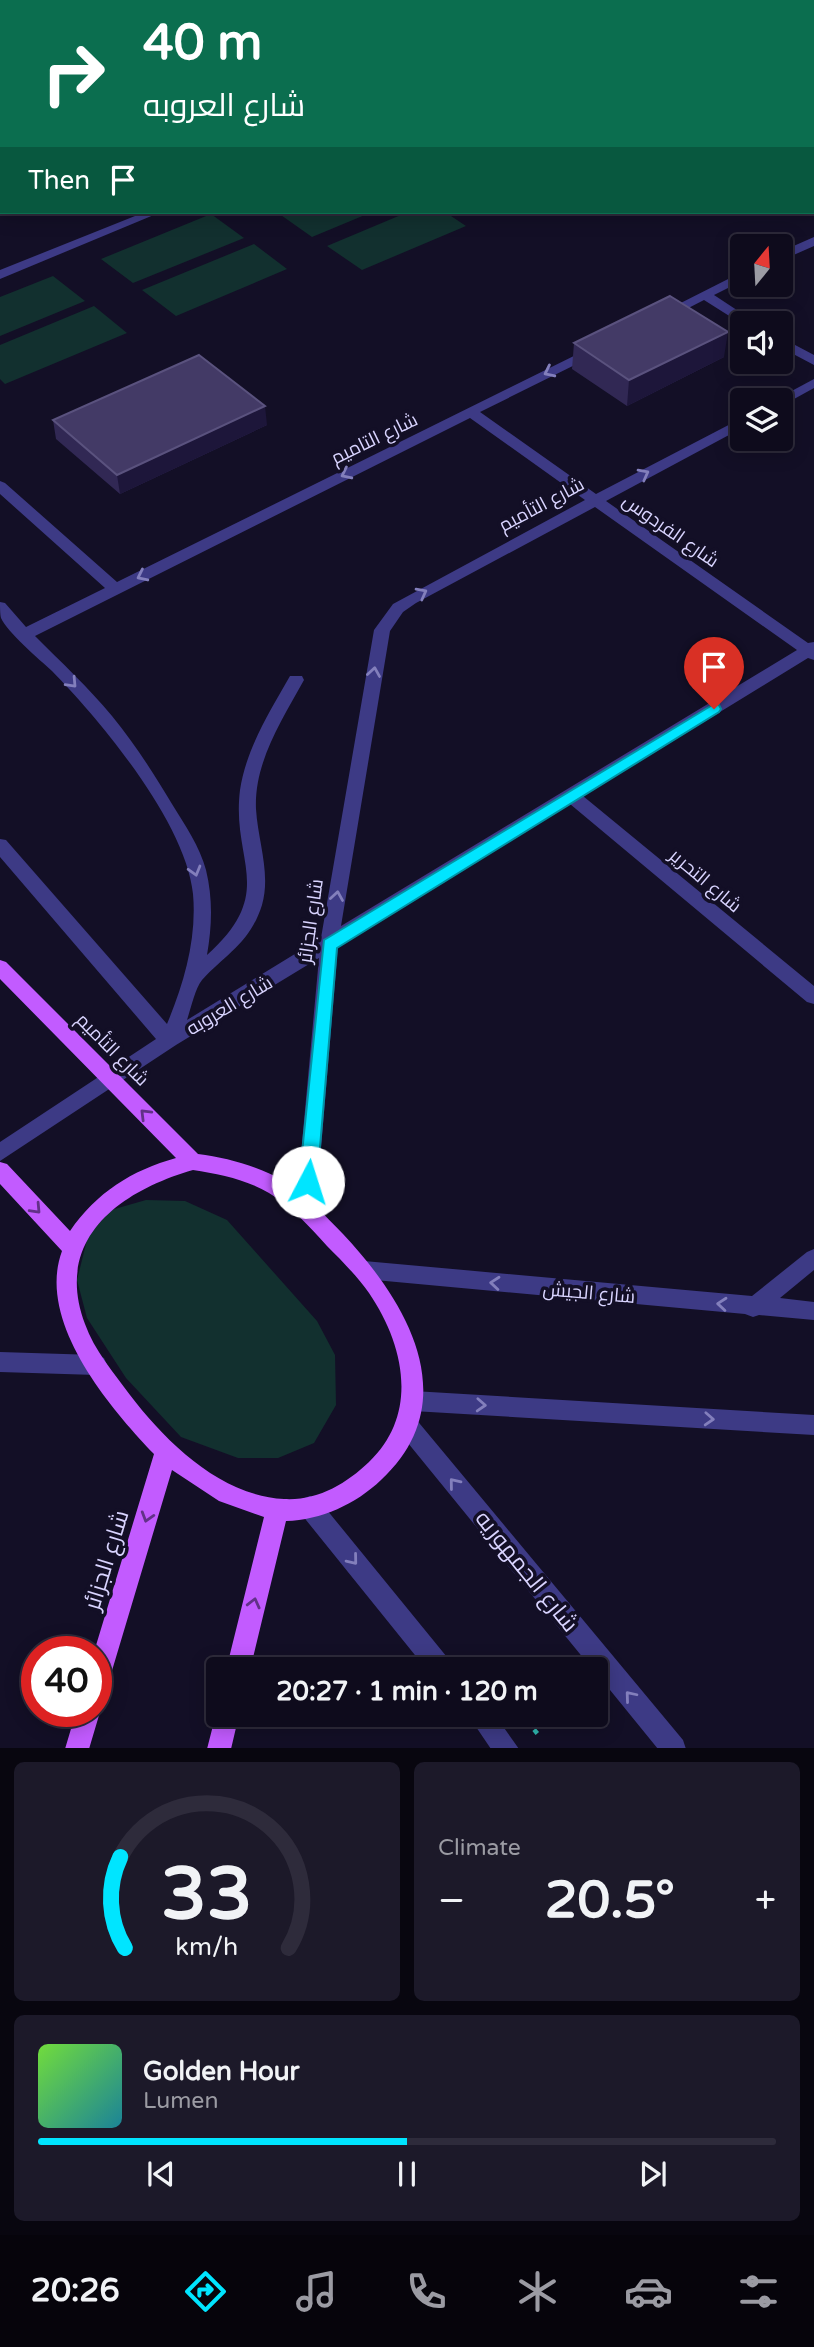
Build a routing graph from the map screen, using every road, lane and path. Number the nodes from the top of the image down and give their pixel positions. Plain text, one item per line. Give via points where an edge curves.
1 (150, 214) edge
2 (814, 241) edge
3 (793, 251) edge
4 (0, 275) edge
5 (730, 282) edge
6 (705, 295) junction
7 (731, 311) edge
8 (655, 320) edge
9 (606, 344) edge
10 (793, 349) edge
11 (814, 361) edge
12 (814, 383) edge
13 (793, 394) edge
14 (471, 412) junction
15 (730, 428) edge
16 (0, 486) edge
17 (596, 500) junction
18 (116, 589) junction
19 (0, 607) edge
20 (23, 635) junction
21 (379, 642) joint
22 (812, 651) edge
23 (296, 680) dead end
24 (572, 796) junction
25 (0, 845) edge
26 (329, 945) junction
27 (0, 967) edge
28 (193, 977) junction
29 (814, 997) edge
30 (169, 1040) junction
31 (109, 1078) junction
32 (0, 1153) edge
33 (193, 1163) junction
34 (0, 1170) edge
35 (306, 1208) junction
36 (72, 1247) junction
37 (814, 1258) edge
38 (364, 1270) junction
39 (753, 1307) junction
40 (814, 1311) edge
41 (0, 1362) edge
42 (96, 1366) junction
43 (413, 1401) junction
44 (407, 1425) junction
45 (814, 1425) edge
46 (166, 1452) junction
47 (310, 1507) junction
48 (277, 1510) junction
49 (110, 1636) edge
50 (241, 1657) edge
51 (432, 1657) edge
52 (83, 1727) edge
53 (224, 1727) edge
54 (490, 1727) edge
55 (77, 1748) edge
56 (219, 1748) edge
57 (507, 1748) edge
58 (674, 1748) edge

1 - 4 street
2 - 3 street
5 - 6 street
6 - 7 street
6 - 8 street
9 -> 14 street, شارع التاميم
10 - 11 street
12 - 13 street
14 - 17 street, شارع الفردوس
14 -> 18 street, شارع التاميم
17 -> 15 street, شارع التأميم
16 - 18 street
21 -> 17 street, شارع التأميم via 389,618 411,599
17 - 22 street, شارع الفردوس
18 - 20 street, شارع التاميم
19 - 20 street
20 -> 28 street via 121,739 174,823 197,870 201,941
26 -> 21 street, شارع الجزائر
22 - 24 street, شارع العروبه
23 - 28 street via 262,742 251,774 248,825 257,877 250,914 227,949
24 - 26 street, شارع العروبه
24 - 29 street, شارع التحرير
25 - 30 street
26 - 30 street, شارع العروبه
26 - 35 street, شارع الجزائر
27 - 31 main road, شارع التأميم
28 - 30 street
30 - 31 street, شارع العروبه
31 - 32 street, شارع العروبه
33 -> 31 main road, شارع التأميم
33 - 35 main road via 243,1171
33 - 36 main road via 143,1177 120,1190 84,1226
34 -> 36 main road
35 - 38 main road
36 - 42 main road via 67,1295 81,1341
37 - 39 street
39 -> 38 street, شارع الجيش
38 - 43 main road via 393,1318 410,1372
39 - 40 street, شارع الجيش
41 - 42 street
42 - 46 main road via 133,1418
43 - 44 main road
43 -> 45 street
44 - 47 main road via 391,1453 369,1477 342,1495
58 -> 44 street, شارع الجمهوريه
46 - 48 main road via 211,1483
46 -> 49 main road, شارع الجزائر
47 - 48 main road
47 -> 51 street
50 -> 48 main road
52 - 55 main road
53 - 56 main road
54 - 57 street

